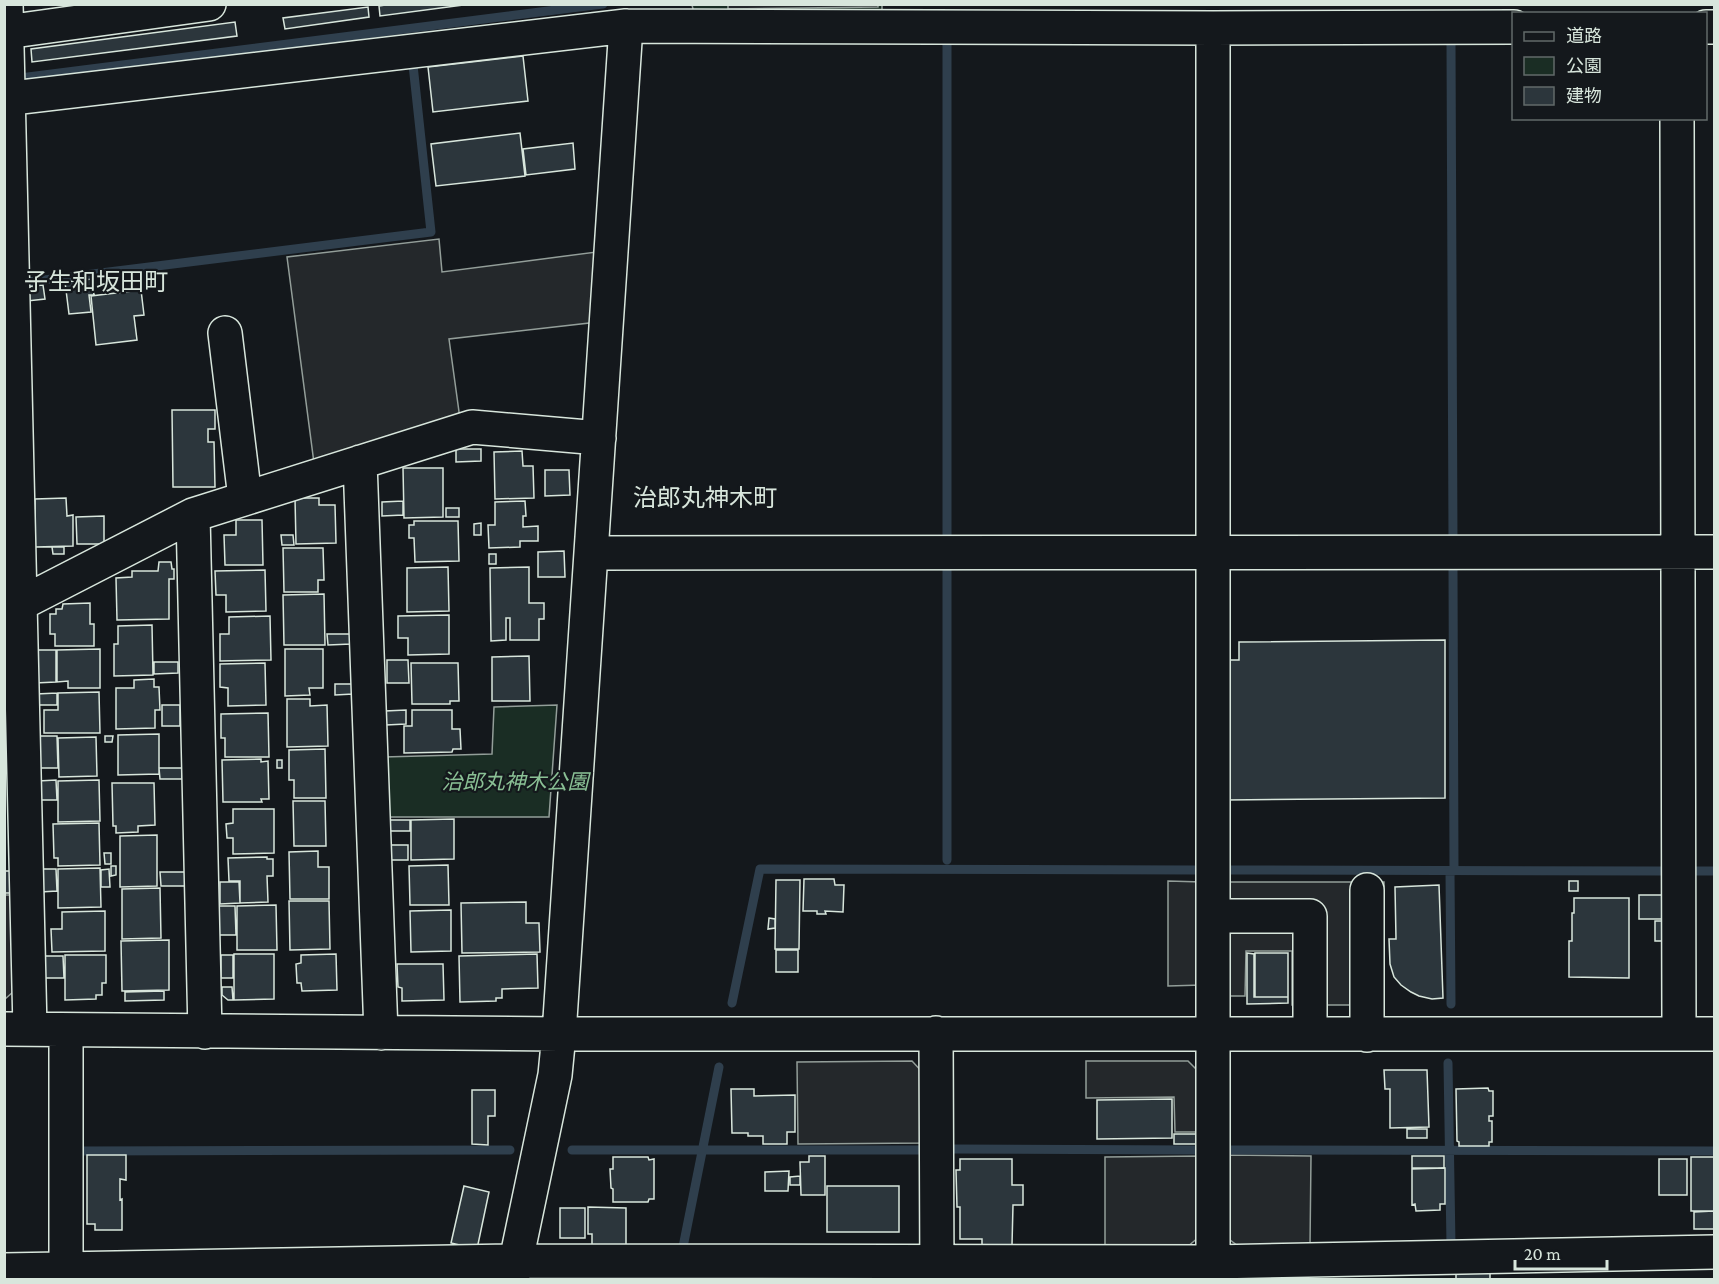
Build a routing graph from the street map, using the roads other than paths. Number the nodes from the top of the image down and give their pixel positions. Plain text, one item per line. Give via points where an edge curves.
1 (208, 4) edge
2 (679, 15) edge
3 (1469, 16) edge
4 (6, 18) edge
5 (626, 26) junction
6 (1512, 27) edge
7 (1213, 28) junction
8 (6, 99) edge
9 (1677, 120) edge
10 (225, 333) dead end
11 (599, 438) junction
12 (360, 462) junction
13 (245, 498) junction
14 (193, 515) junction
15 (1213, 552) junction
16 (1677, 552) junction
17 (1714, 552) edge
18 (592, 553) junction
19 (20, 604) junction
20 (1367, 890) dead end
21 (1213, 916) junction
22 (17, 1029) edge
23 (66, 1030) junction
24 (205, 1032) junction
25 (381, 1033) junction
26 (936, 1033) junction
27 (559, 1034) junction
28 (1310, 1034) junction
29 (1679, 1034) junction
30 (1714, 1034) edge
31 (1213, 1035) junction
32 (1367, 1035) junction
33 (1714, 1252) edge
34 (1683, 1266) edge
35 (1612, 1267) edge
36 (1423, 1269) edge
37 (4, 1270) edge
38 (514, 1270) edge
39 (937, 1270) edge
40 (1213, 1270) edge
41 (66, 1274) edge

1 - 4 street
2 - 5 street
2 - 7 street
3 - 6 street
3 - 7 street
4 - 8 street
5 - 8 street
5 - 11 street
7 - 15 street
8 - 19 street
9 - 16 street
10 - 13 street
11 - 12 street via 472,428
11 - 18 street
12 - 13 street
12 - 25 street
13 - 14 street
14 - 19 street
14 - 24 street
15 - 16 street
15 - 18 street
15 - 21 street
16 - 17 street
16 - 29 street
18 - 27 street
19 - 22 street
20 - 32 street
21 - 28 street via 1310,916
21 - 31 street
22 - 23 street
23 - 24 street
23 - 41 street
24 - 25 street
25 - 27 street
26 - 27 street
26 - 31 street
26 - 39 street
27 - 38 street via 555,1075
28 - 31 street
28 - 32 street
29 - 30 street
29 - 32 street
31 - 40 street
33 - 34 street
34 - 35 street
35 - 36 street
36 - 40 street
37 - 41 street
38 - 39 street
38 - 41 street
39 - 40 street

